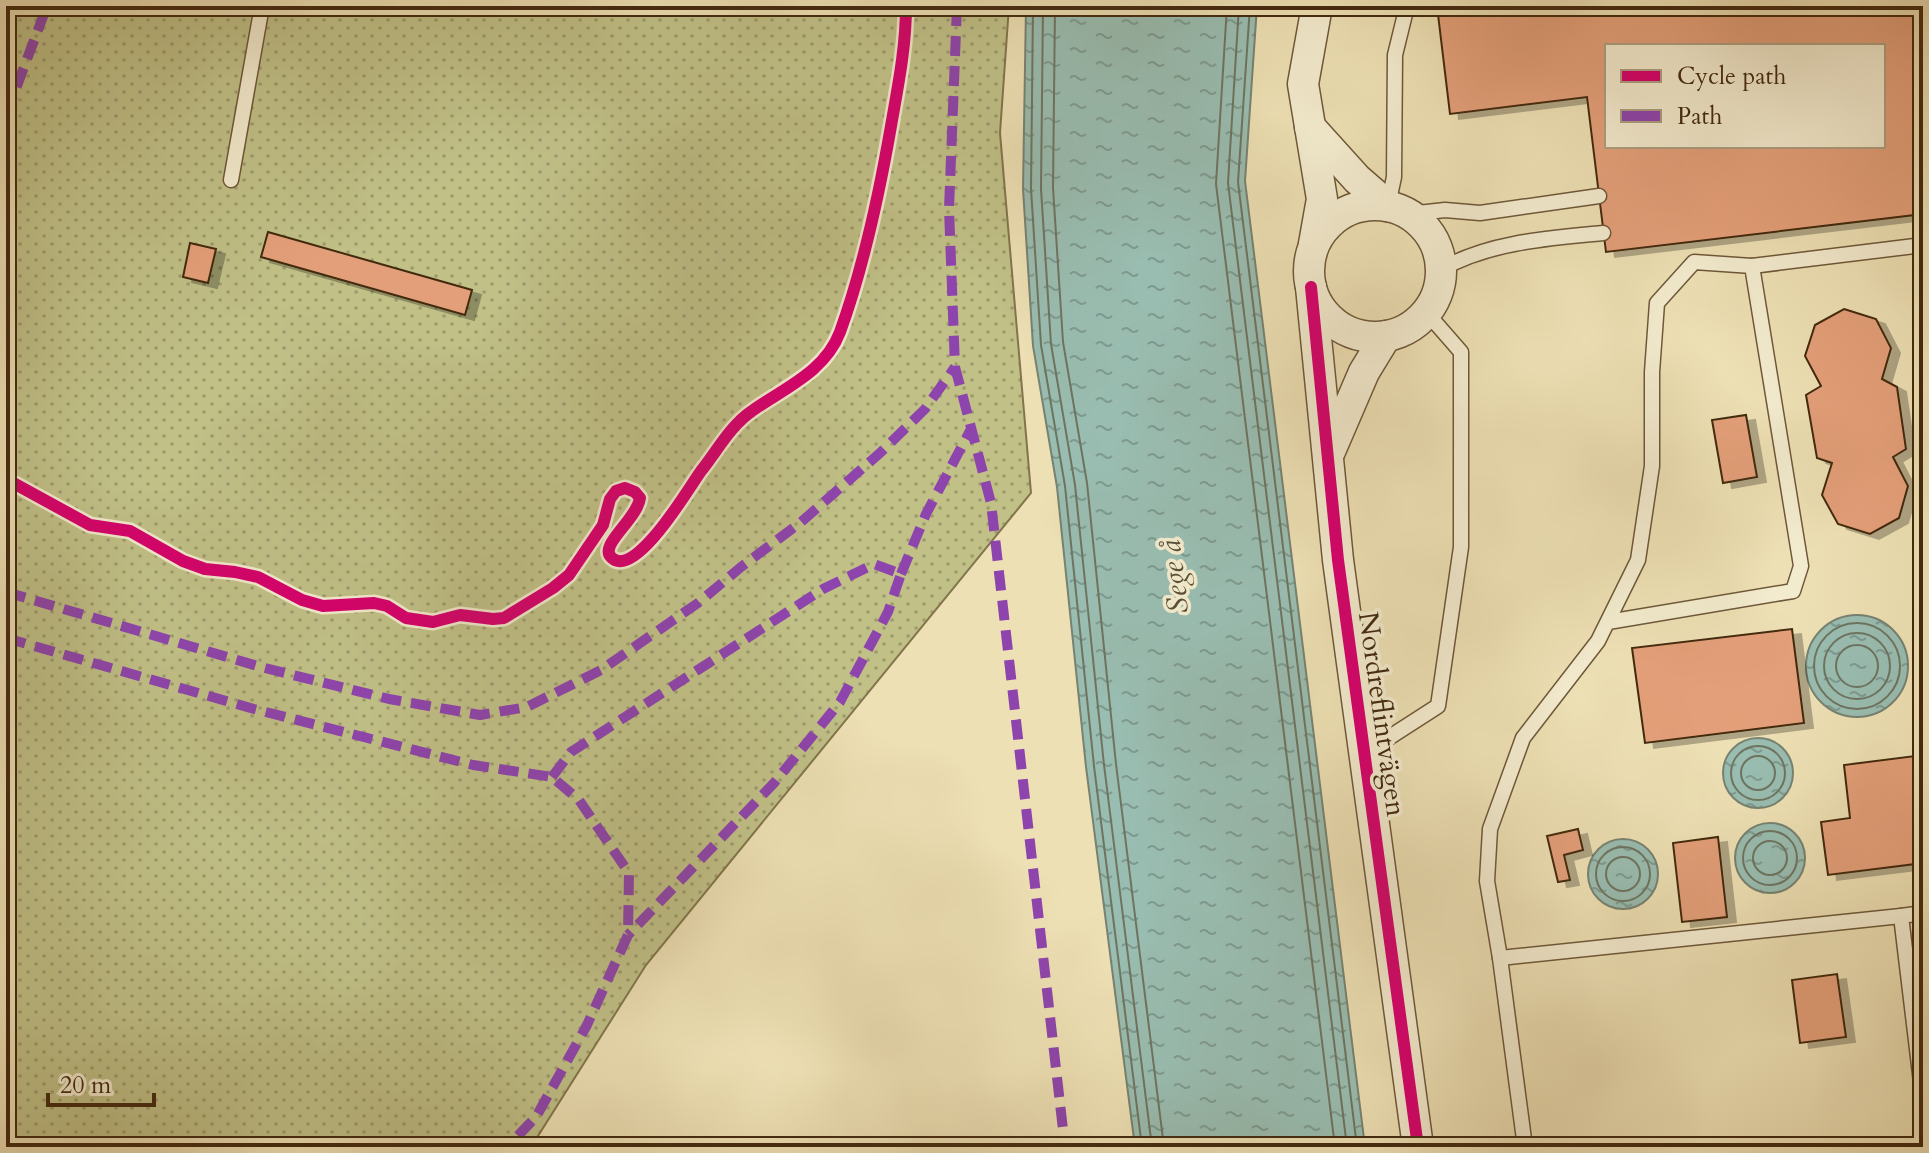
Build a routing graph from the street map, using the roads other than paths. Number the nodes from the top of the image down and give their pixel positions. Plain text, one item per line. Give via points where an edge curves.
1 (262, 6) edge
2 (1317, 6) edge
3 (1407, 6) edge
4 (1310, 127) junction
5 (231, 180) dead end
6 (1599, 196) dead end
7 (1398, 210) junction
8 (1603, 233) dead end
9 (1314, 244) junction
10 (1923, 245) edge
11 (1752, 266) junction
12 (1442, 269) junction
13 (1311, 287) junction
14 (1433, 319) junction
15 (1386, 336) junction
16 (1328, 456) junction
17 (1608, 622) junction
18 (1364, 753) junction
19 (1923, 913) edge
20 (1901, 916) junction
21 (1500, 958) junction
22 (1923, 1099) edge
23 (1418, 1147) edge
24 (1525, 1147) edge

1 - 5 lane
2 - 4 street via 1303,84
3 - 7 lane via 1395,55
4 - 7 street via 1357,179
4 - 9 street via 1322,199
6 - 7 lane via 1480,213
7 - 9 street via 1366,205 1345,212
7 - 12 street via 1426,228 1438,247
8 - 12 lane via 1551,237 1463,257
9 - 13 street
10 - 11 lane
11 - 17 lane via 1694,262 1657,303 1652,466 1638,560
11 - 17 lane via 1801,566 1793,591
12 - 14 street
13 - 15 street via 1334,325 1354,335
13 - 16 street, Nordreflintvägen
14 - 15 street
14 - 18 lane via 1461,352 1461,547 1438,706
15 - 16 street, Nordreflintvägen via 1364,372
16 - 18 street, Nordreflintvägen
17 - 21 lane via 1523,738 1490,829 1487,881
18 - 23 street, Nordreflintvägen
19 - 20 lane
20 - 21 lane
20 - 22 lane
21 - 24 lane

